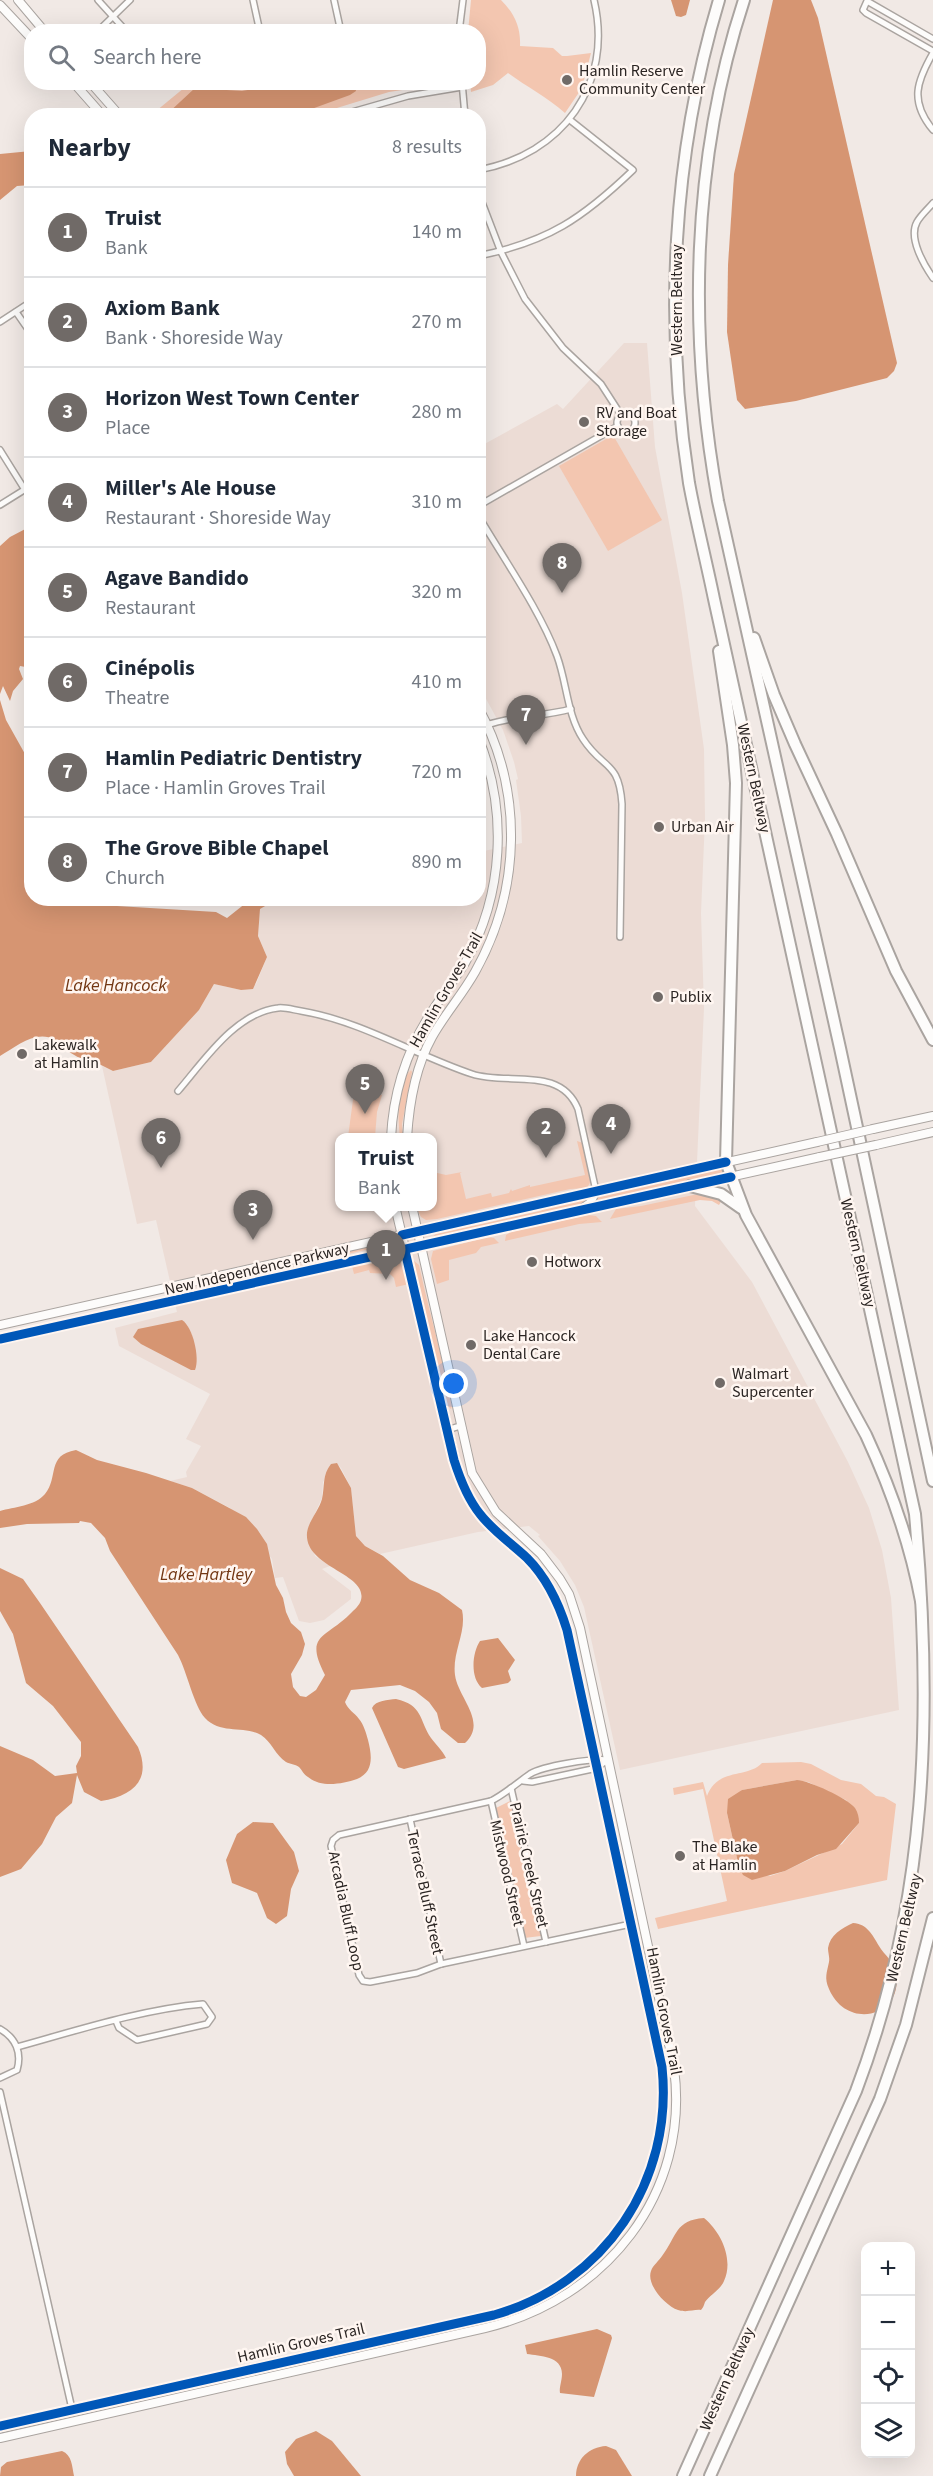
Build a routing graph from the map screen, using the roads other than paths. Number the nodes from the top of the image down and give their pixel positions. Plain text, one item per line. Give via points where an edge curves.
1 (18, 0) edge
2 (98, 0) edge
3 (130, 0) edge
4 (253, 0) edge
5 (334, 0) edge
6 (463, 0) edge
7 (594, 0) edge
8 (719, 0) edge
9 (744, 0) edge
10 (0, 5) edge
11 (113, 17) junction
12 (38, 24) edge
13 (106, 24) edge
14 (120, 24) edge
15 (258, 24) edge
16 (339, 24) edge
17 (460, 24) edge
18 (24, 30) edge
19 (933, 39) edge
20 (933, 52) edge
21 (80, 90) edge
22 (97, 90) edge
23 (437, 90) edge
24 (462, 90) edge
25 (96, 108) edge
26 (113, 108) edge
27 (366, 108) edge
28 (464, 108) edge
29 (570, 120) junction
30 (933, 130) edge
31 (486, 168) edge
32 (933, 203) edge
33 (486, 213) edge
34 (501, 252) junction
35 (486, 255) edge
36 (933, 278) edge
37 (24, 306) edge
38 (16, 312) junction
39 (0, 322) edge
40 (24, 324) edge
41 (621, 416) junction
42 (618, 426) junction
43 (0, 450) edge
44 (24, 487) edge
45 (24, 490) edge
46 (486, 501) edge
47 (0, 505) edge
48 (486, 528) edge
49 (731, 562) junction
50 (714, 599) junction
51 (571, 709) junction
52 (486, 721) edge
53 (488, 724) junction
54 (486, 759) edge
55 (620, 937) dead end
56 (933, 1040) edge
57 (411, 1050) junction
58 (424, 1056) junction
59 (178, 1091) dead end
60 (933, 1116) edge
61 (933, 1132) edge
62 (392, 1133) edge
63 (408, 1133) edge
64 (726, 1162) junction
65 (731, 1177) junction
66 (690, 1186) junction
67 (596, 1191) junction
68 (396, 1211) edge
69 (413, 1211) edge
70 (576, 1213) junction
71 (746, 1215) junction
72 (418, 1231) junction
73 (402, 1235) junction
74 (421, 1247) junction
75 (405, 1251) junction
76 (0, 1325) edge
77 (0, 1339) edge
78 (460, 1426) junction
79 (447, 1430) junction
80 (933, 1481) edge
81 (930, 1645) junction
82 (595, 1758) junction
83 (608, 1760) junction
84 (597, 1767) junction
85 (523, 1780) junction
86 (511, 1788) junction
87 (491, 1800) junction
88 (410, 1819) junction
89 (933, 1918) edge
90 (631, 1924) junction
91 (546, 1942) junction
92 (524, 1946) junction
93 (441, 1964) junction
94 (116, 2021) junction
95 (0, 2029) edge
96 (17, 2048) junction
97 (0, 2078) edge
98 (0, 2092) edge
99 (430, 2329) junction
100 (433, 2340) junction
101 (72, 2409) junction
102 (75, 2421) junction
103 (0, 2426) edge
104 (0, 2438) edge
105 (683, 2476) edge
106 (710, 2476) edge

1 - 12 street
2 - 11 street
3 - 11 street
4 - 15 street
5 - 16 street
6 - 17 street
7 - 29 street via 600,35 595,67
8 - 50 highway, Western Beltway via 695,95 682,172 675,257 675,329 684,440
9 - 49 highway, Western Beltway via 713,131 699,259 702,390 712,470
10 - 18 street
11 - 13 street
11 - 14 street
19 - 20 street via 867,1 863,10 866,13
20 - 30 street via 917,87 923,116
21 - 25 street
22 - 26 street
23 - 27 street
24 - 28 street
29 - 31 street via 529,153
29 - 34 street via 633,170 580,217
32 - 36 street via 915,231 922,260
33 - 34 street
34 - 35 street
34 - 41 street via 525,299 563,348 601,384
37 - 38 street
38 - 39 street
38 - 40 street
41 - 42 street
41 - 42 street via 630,414 635,425 626,432
42 - 46 street
43 - 44 street
45 - 47 street
48 - 51 street via 546,631
49 - 56 highway via 787,724 896,971
49 - 80 highway, Western Beltway
50 - 64 highway via 736,783
50 - 81 highway, Western Beltway via 915,1514
51 - 53 street
51 - 55 street via 583,740 620,783
52 - 53 street, Hamlin Groves Trail
53 - 58 street, Hamlin Groves Trail via 504,770 511,810 511,856 502,906 477,968 436,1029
54 - 57 street, Hamlin Groves Trail via 497,810 498,854 491,893 477,940
57 - 58 street
57 - 59 street via 335,1018 278,1008 247,1019
57 - 62 street, Hamlin Groves Trail via 397,1093
58 - 63 street, Hamlin Groves Trail via 413,1091
58 - 67 street via 474,1075 540,1080 561,1087 579,1109
60 - 64 street, New Independence Parkway, bridge
61 - 65 street, New Independence Parkway, bridge
64 - 65 highway
64 - 67 street, New Independence Parkway
65 - 66 street, New Independence Parkway
65 - 71 highway
66 - 70 street, New Independence Parkway
66 - 71 highway via 722,1194
67 - 70 street via 590,1203
67 - 72 street, New Independence Parkway
68 - 73 street, Hamlin Groves Trail
69 - 72 street, Hamlin Groves Trail
70 - 74 street, New Independence Parkway
71 - 81 highway via 883,1471 909,1545
72 - 73 street, New Independence Parkway
72 - 74 street, Hamlin Groves Trail
73 - 75 street, Hamlin Groves Trail
73 - 76 street, New Independence Parkway
74 - 75 street, New Independence Parkway
74 - 78 street, Hamlin Groves Trail
75 - 77 street, New Independence Parkway
75 - 79 street, Hamlin Groves Trail
78 - 79 street
78 - 83 street, Hamlin Groves Trail via 472,1473 488,1502 505,1523 541,1554 568,1594 580,1628
79 - 82 street, Hamlin Groves Trail via 458,1472 478,1512 531,1564 559,1607
81 - 105 highway, Western Beltway via 923,1832 901,1949 878,2031 852,2101
82 - 83 street, Arcadia Bluff Loop
82 - 84 street, Hamlin Groves Trail
82 - 85 street, Arcadia Bluff Loop via 540,1770
83 - 84 street, Arcadia Bluff Loop
83 - 100 street, Hamlin Groves Trail via 674,2068 675,2114 668,2158 641,2221 588,2280 548,2307 519,2319
84 - 85 street, Arcadia Bluff Loop via 532,1782
84 - 90 street, Hamlin Groves Trail
85 - 86 street, Arcadia Bluff Loop
86 - 87 street, Arcadia Bluff Loop
86 - 91 street, Prairie Creek Street
87 - 88 street, Arcadia Bluff Loop
87 - 92 street, Mistwood Street
88 - 93 street, Terrace Bluff Street
88 - 93 street, Arcadia Bluff Loop via 339,1835 331,1846 363,1981
89 - 106 highway, Western Beltway via 906,2025 875,2110
90 - 91 street, Arcadia Bluff Loop
90 - 99 street, Hamlin Groves Trail via 659,2050 663,2090 659,2139 640,2197 604,2250 554,2289 505,2312
91 - 92 street, Arcadia Bluff Loop
92 - 93 street, Arcadia Bluff Loop
94 - 94 street via 203,2004 212,2017 207,2024 137,2040 119,2028
94 - 96 street
95 - 96 street
96 - 97 street via 17,2070
98 - 101 street
99 - 100 street
99 - 101 street, Hamlin Groves Trail
100 - 102 street, Hamlin Groves Trail
101 - 102 street
101 - 103 street, Hamlin Groves Trail
102 - 104 street, Hamlin Groves Trail

